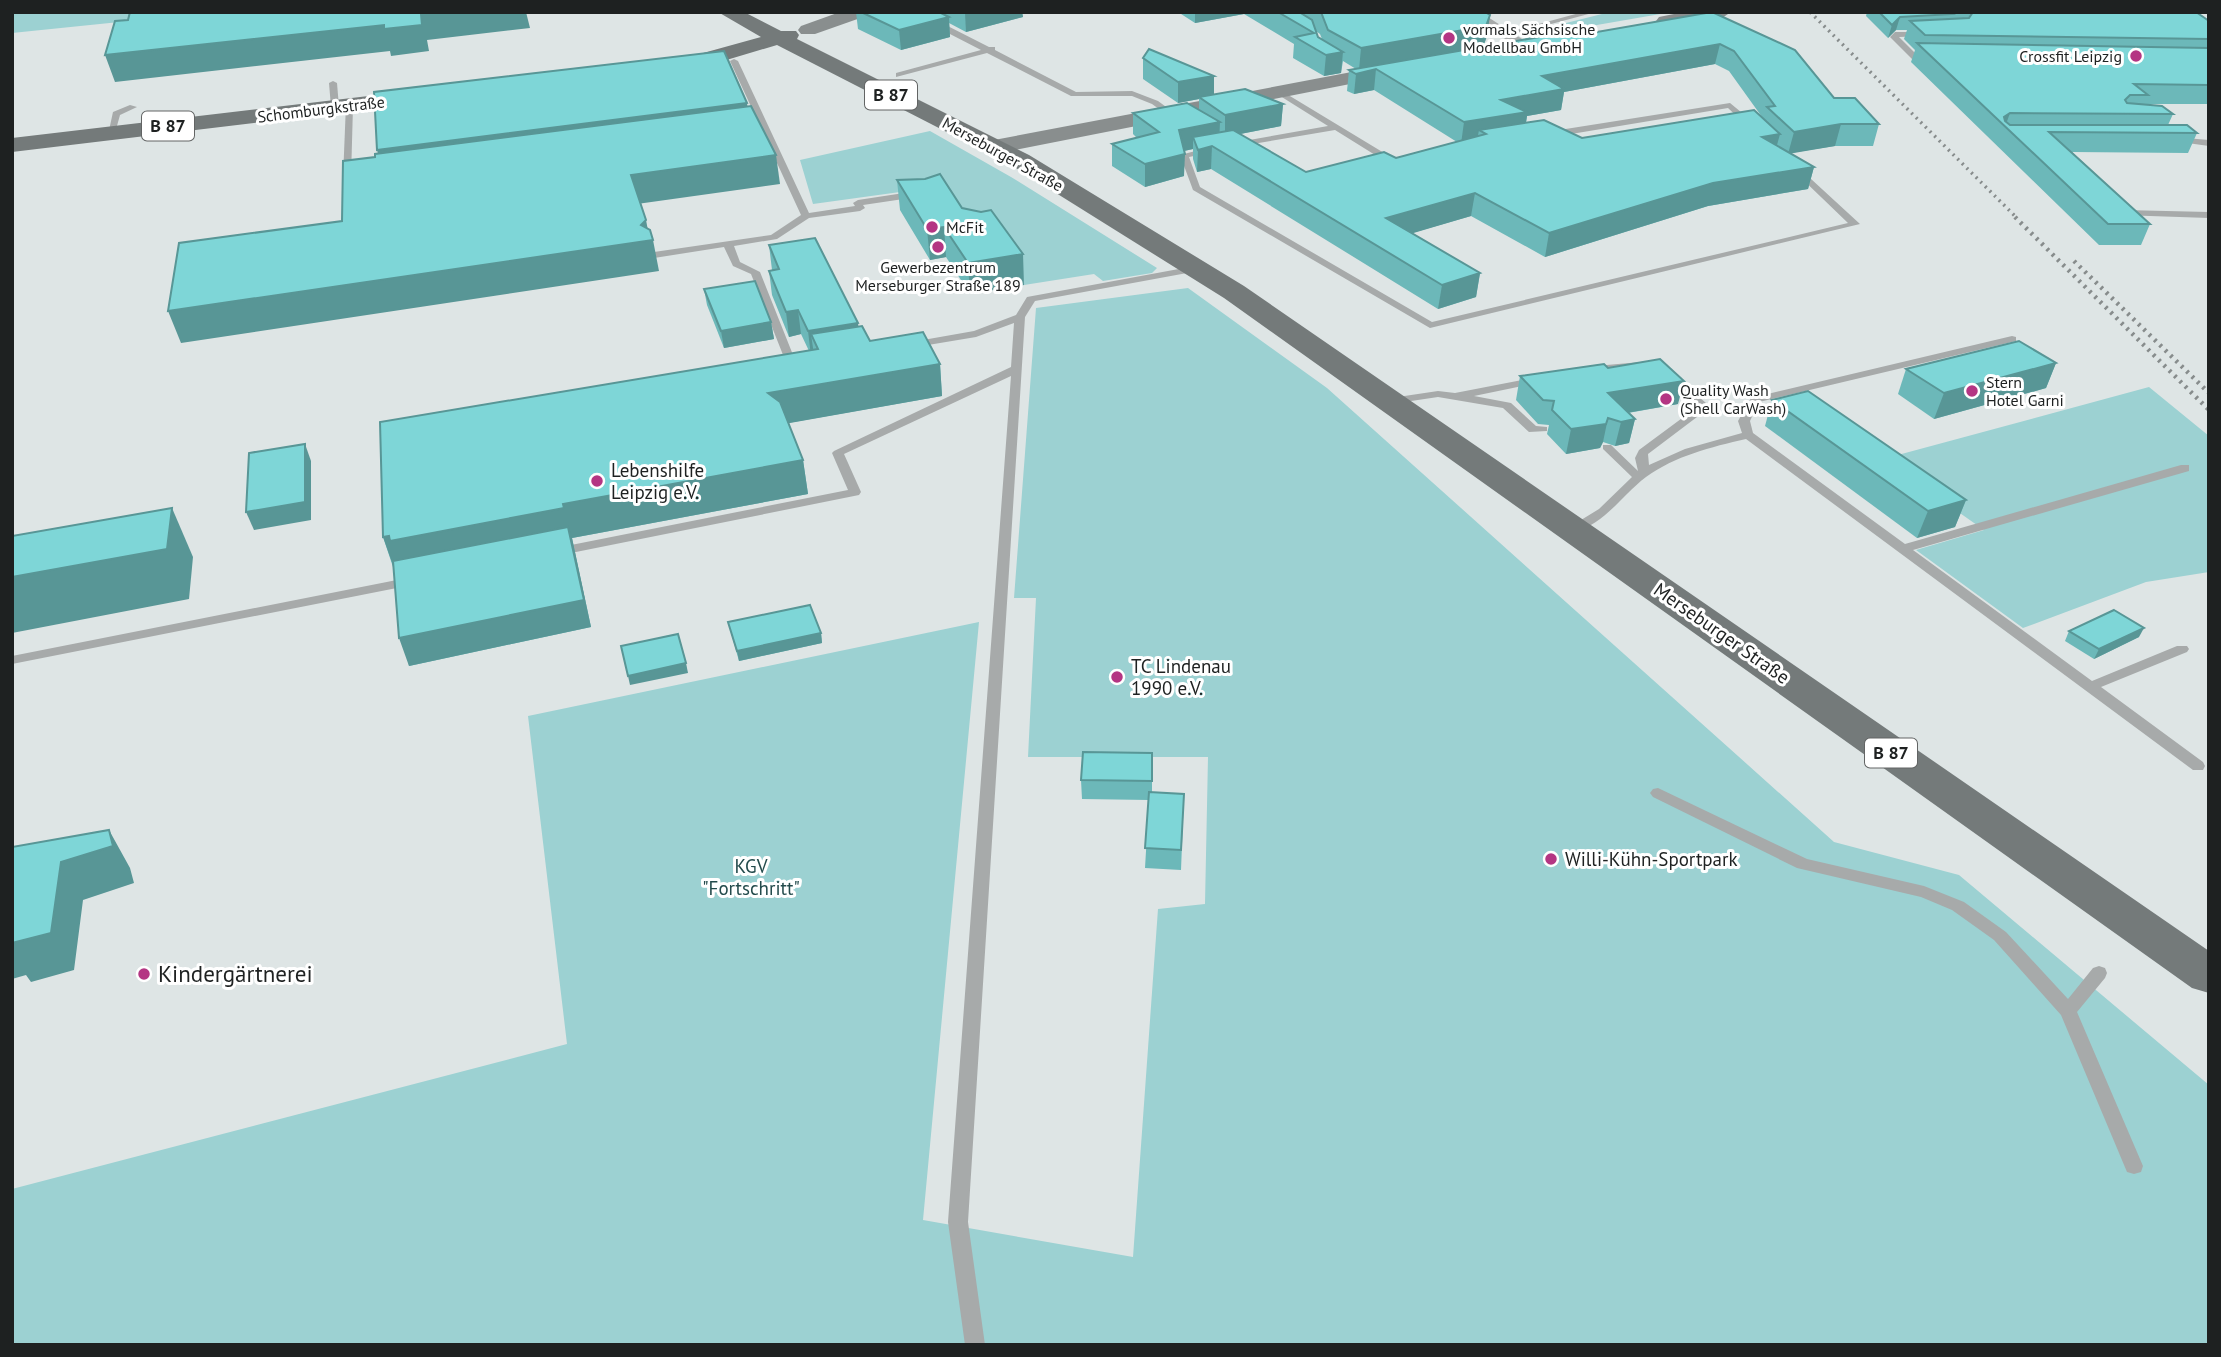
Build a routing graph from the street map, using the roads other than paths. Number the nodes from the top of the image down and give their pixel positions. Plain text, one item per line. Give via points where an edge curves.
1 (728, 12) edge
2 (822, 12) edge
3 (859, 12) edge
4 (922, 12) edge
5 (1470, 12) edge
6 (1593, 12) edge
7 (1722, 12) edge
8 (1650, 23) edge
9 (782, 27) edge
10 (1934, 34) edge
11 (1576, 37) edge
12 (1503, 42) junction
13 (992, 49) junction
14 (818, 58) junction
15 (1936, 60) edge
16 (734, 61) junction
17 (697, 62) junction
18 (1423, 65) edge
19 (899, 75) junction
20 (333, 83) dead end
21 (1280, 92) junction
22 (454, 93) edge
23 (342, 106) junction
24 (133, 107) dead end
25 (1169, 112) junction
26 (1335, 127) junction
27 (2167, 127) edge
28 (765, 128) junction
29 (752, 129) edge
30 (111, 133) junction
31 (1759, 133) edge
32 (1538, 137) edge
33 (2169, 140) edge
34 (2183, 140) junction
35 (1024, 141) junction
36 (2209, 143) edge
37 (12, 145) edge
38 (994, 147) junction
39 (1401, 159) edge
40 (1788, 160) edge
41 (361, 180) edge
42 (930, 204) edge
43 (2116, 208) edge
44 (2209, 215) edge
45 (806, 216) junction
46 (728, 244) junction
47 (654, 255) edge
48 (1195, 269) junction
49 (1234, 292) junction
50 (1020, 317) junction
51 (2012, 339) dead end
52 (895, 348) edge
53 (805, 363) edge
54 (792, 365) junction
55 (778, 367) edge
56 (1016, 369) junction
57 (1569, 373) edge
58 (1544, 379) edge
59 (1454, 397) junction
60 (1391, 401) junction
61 (1543, 429) dead end
62 (1748, 435) junction
63 (1607, 447) edge
64 (2185, 468) dead end
65 (1641, 475) junction
66 (1574, 528) junction
67 (1903, 549) junction
68 (541, 555) edge
69 (432, 577) edge
70 (2182, 649) dead end
71 (12, 660) edge
72 (2089, 687) junction
73 (2198, 766) dead end
74 (1658, 793) dead end
75 (2099, 973) dead end
76 (2209, 975) edge
77 (2068, 1012) junction
78 (2134, 1166) dead end
79 (975, 1345) edge

1 - 9 main road, Merseburger Straße
2 - 9 main road
3 - 9 main road
4 - 13 lane via 918,14
5 - 12 street
6 - 12 lane
7 - 8 main road
9 - 14 main road, Merseburger Straße
9 - 17 main road
9 - 17 main road, B 87 via 655,68
9 - 19 main road, Merseburger Straße / B 87
10 - 15 lane via 1894,37 1916,58
11 - 12 main road via 1525,46
13 - 19 lane
13 - 25 lane via 1074,93 1127,90
14 - 16 main road, B 87
14 - 38 main road, Merseburger Straße / B 87
16 - 17 main road, B 87
16 - 28 lane
18 - 21 main road via 1351,72
19 - 35 main road, Merseburger Straße / B 87
20 - 23 lane
21 - 25 main road
21 - 26 lane
22 - 23 main road, Schomburgkstraße / B 87
23 - 30 main road, Schomburgkstraße / B 87
23 - 41 lane via 347,182
24 - 30 lane via 116,114
25 - 35 main road
26 - 39 lane via 1388,161
26 - 40 lane via 1184,155 1196,188 1430,325 1854,224
27 - 34 lane
28 - 29 lane
28 - 45 lane
30 - 37 main road, Schomburgkstraße / B 87
31 - 32 lane via 1730,106
33 - 34 lane
34 - 36 lane
35 - 38 main road
35 - 49 main road, Merseburger Straße / B 87 via 1175,244
38 - 48 main road, Merseburger Straße / B 87
42 - 45 lane via 922,193
43 - 44 lane via 2125,215
45 - 46 lane via 774,237
46 - 47 lane
46 - 54 lane via 736,264 755,272
48 - 49 main road, Merseburger Straße / B 87
48 - 50 lane via 1031,299
49 - 60 main road, Merseburger Straße / B 87
50 - 52 lane via 976,334
50 - 56 lane
51 - 62 lane via 1755,400 1744,421
53 - 54 lane
54 - 55 lane
56 - 68 lane via 838,453 855,492
56 - 79 lane via 958,1222
57 - 65 lane via 1648,363 1700,403 1693,415 1643,452
58 - 59 lane
59 - 60 lane via 1438,394
59 - 61 lane via 1507,405 1533,430
60 - 66 main road, Merseburger Straße / B 87
62 - 65 lane via 1679,456
62 - 67 lane
63 - 65 lane
64 - 67 lane
65 - 66 lane via 1609,510
66 - 76 main road, Merseburger Straße / B 87
67 - 72 lane
69 - 71 lane
70 - 72 lane
72 - 73 lane
74 - 77 lane via 1803,864 1924,892 1958,906 2000,936
75 - 77 lane
77 - 78 lane

